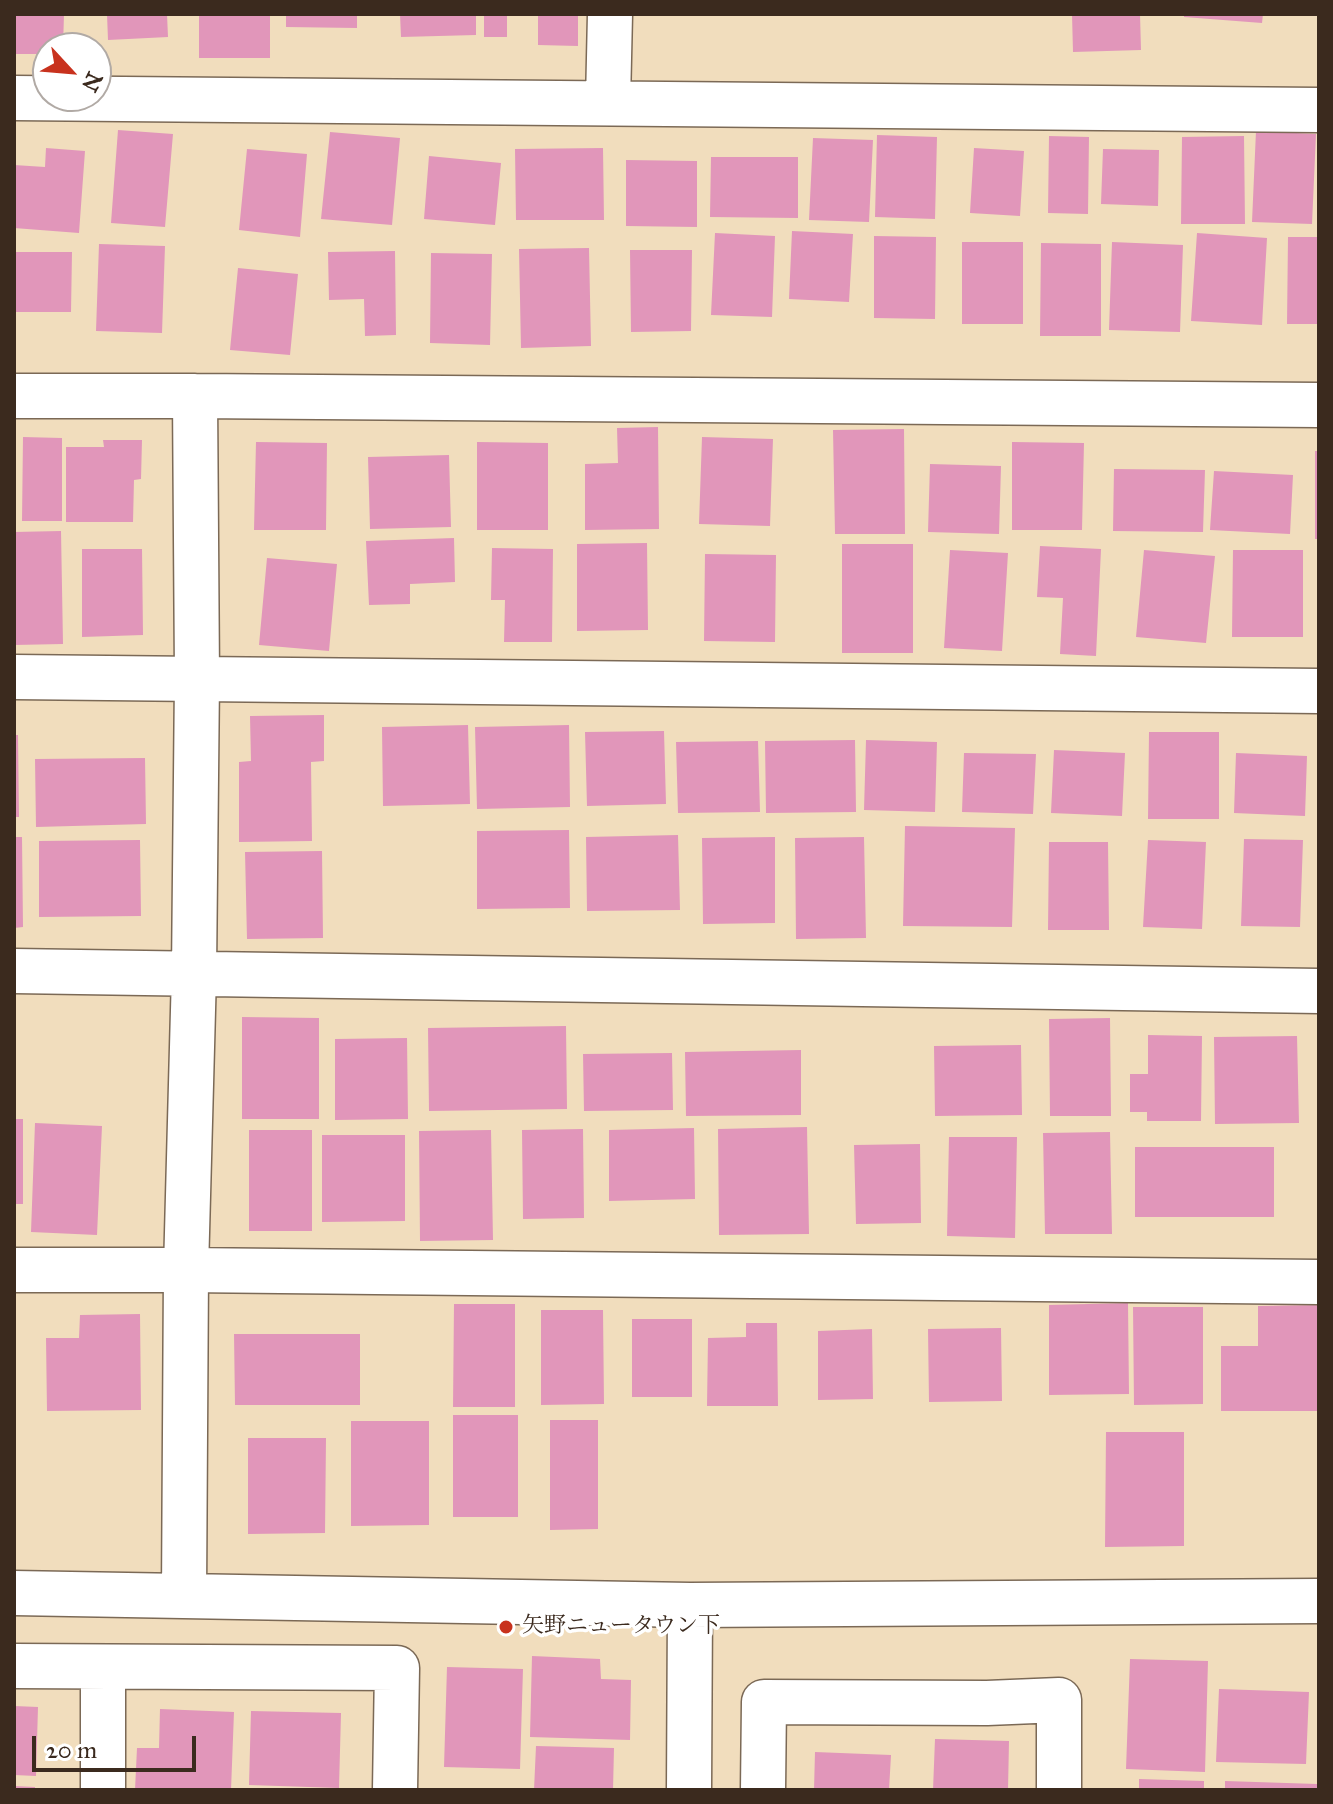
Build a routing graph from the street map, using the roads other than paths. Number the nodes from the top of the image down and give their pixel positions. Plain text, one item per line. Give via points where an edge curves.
1 (610, 14) edge
2 (14, 98) edge
3 (608, 102) junction
4 (1319, 110) edge
5 (14, 396) edge
6 (195, 396) junction
7 (1319, 405) edge
8 (14, 677) edge
9 (197, 678) junction
10 (1319, 691) edge
11 (14, 971) edge
12 (194, 973) junction
13 (1319, 991) edge
14 (14, 1270) edge
15 (186, 1270) junction
16 (1319, 1282) edge
17 (14, 1593) edge
18 (184, 1595) junction
19 (1319, 1601) edge
20 (690, 1605) junction
21 (14, 1666) edge
22 (103, 1668) junction
23 (103, 1790) edge
24 (395, 1790) edge
25 (689, 1790) edge
26 (763, 1790) edge
27 (1059, 1790) edge

1 - 3 street
2 - 3 street
3 - 4 street
5 - 6 street
6 - 7 street
6 - 9 street
8 - 9 street
9 - 10 street
9 - 12 street
11 - 12 street
12 - 13 street
12 - 15 street
14 - 15 street
15 - 16 street
15 - 18 street
17 - 18 street
18 - 20 street
19 - 20 street
20 - 25 street
21 - 22 street
22 - 23 street
22 - 24 street via 397,1668
26 - 27 street via 764,1702 1059,1700

